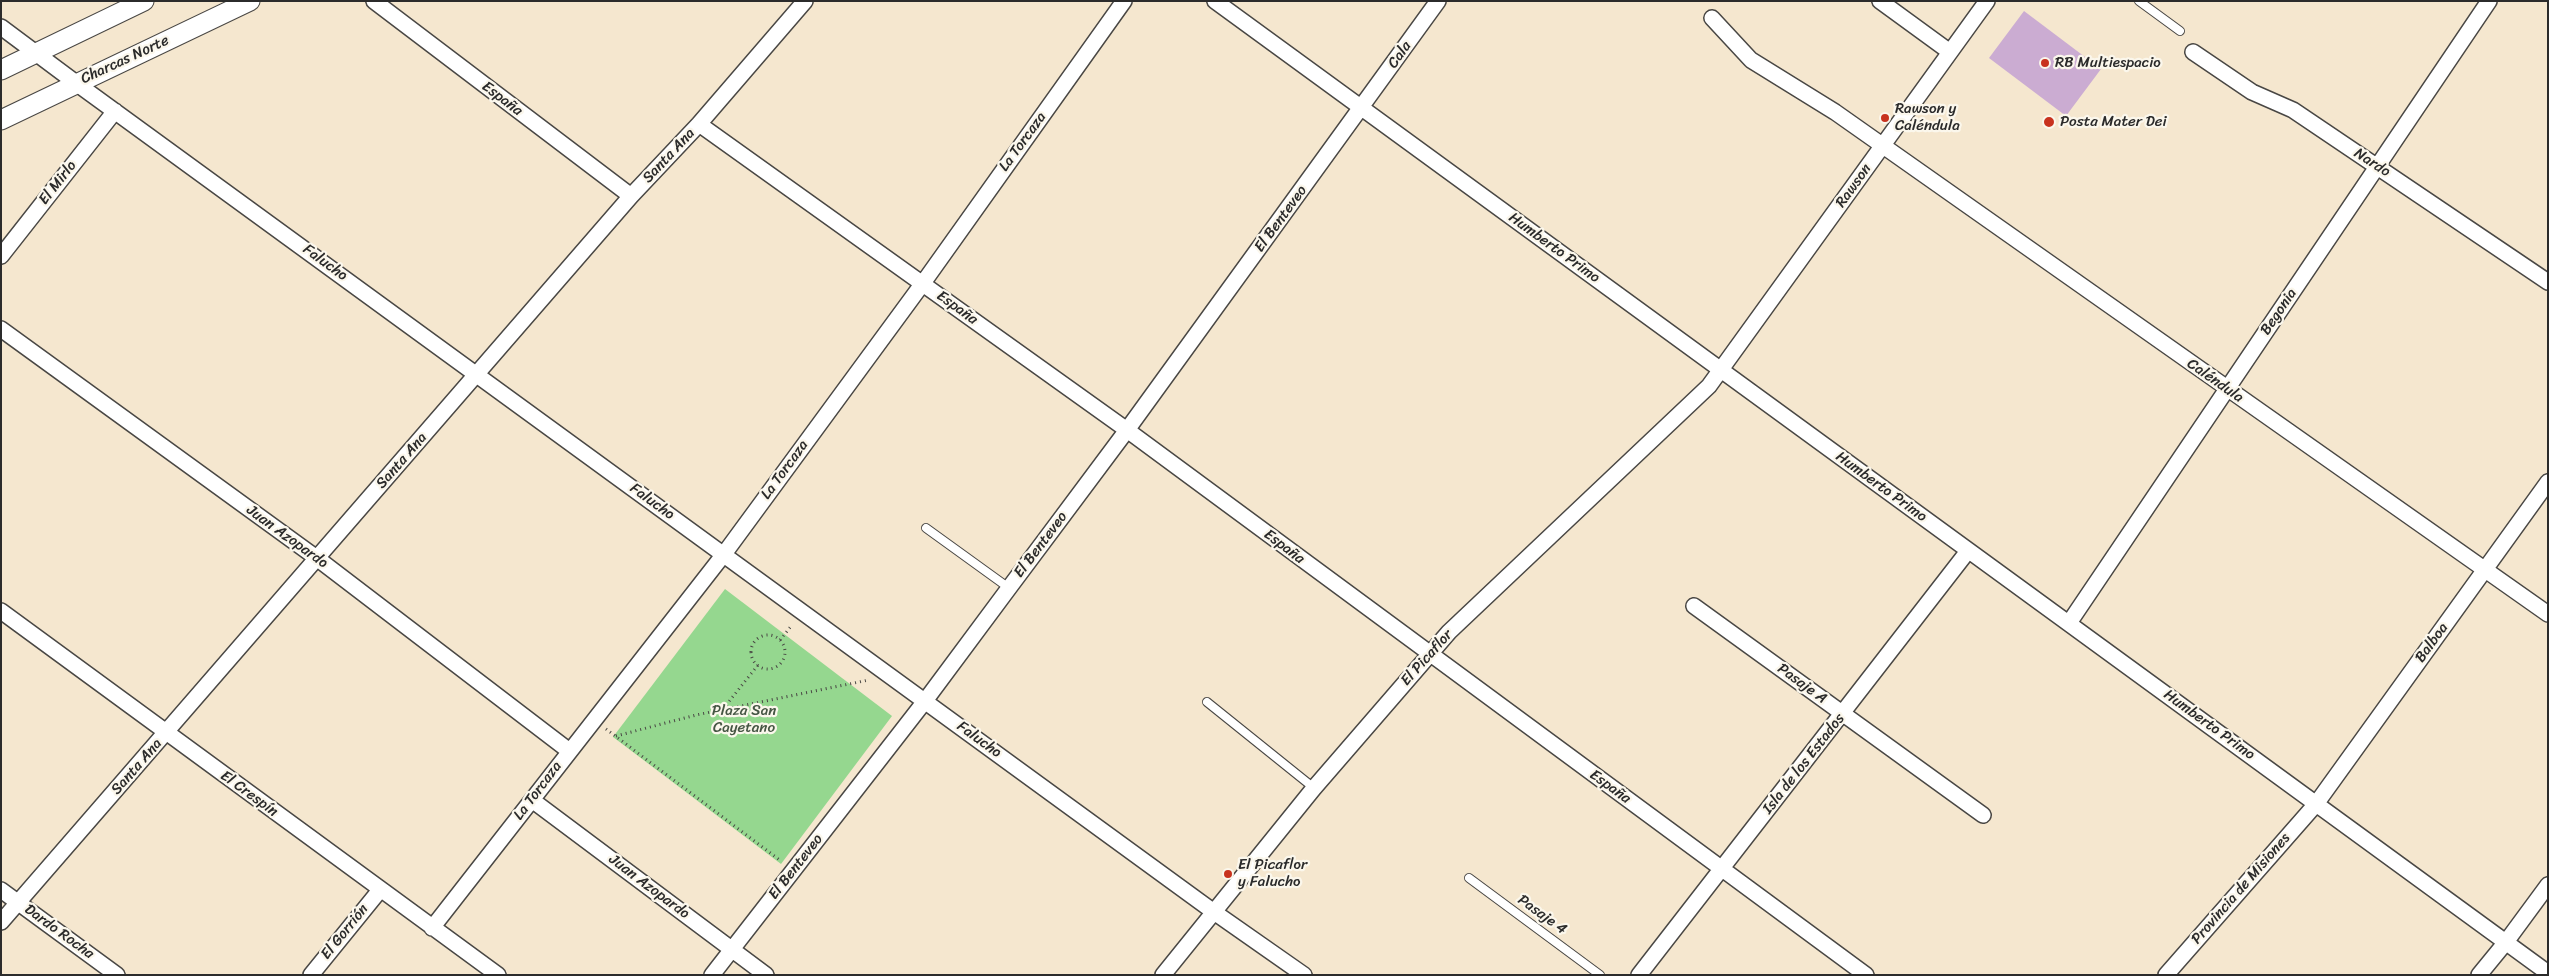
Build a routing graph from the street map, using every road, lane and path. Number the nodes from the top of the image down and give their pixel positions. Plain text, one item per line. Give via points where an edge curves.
1 (144, 1) edge
2 (250, 1) edge
3 (374, 1) edge
4 (805, 1) edge
5 (1124, 1) edge
6 (1215, 1) edge
7 (1438, 1) edge
8 (1880, 1) edge
9 (1987, 1) edge
10 (2139, 1) edge
11 (2489, 1) edge
12 (1712, 18) dead end
13 (1, 27) edge
14 (2180, 31) dead end
15 (1950, 52) junction
16 (2194, 52) dead end
17 (36, 53) junction
18 (1, 70) edge
19 (76, 84) junction
20 (1362, 108) junction
21 (115, 111) junction
22 (1, 120) edge
23 (698, 124) junction
24 (1882, 146) junction
25 (2377, 166) junction
26 (631, 196) junction
27 (1, 256) edge
28 (2548, 282) edge
29 (923, 283) junction
30 (1, 329) edge
31 (1721, 370) junction
32 (478, 374) junction
33 (2227, 389) junction
34 (1127, 430) junction
35 (2548, 482) edge
36 (926, 528) dead end
37 (1968, 552) junction
38 (724, 554) junction
39 (318, 558) junction
40 (2485, 570) junction
41 (1009, 588) junction
42 (1694, 606) dead end
43 (1, 611) edge
44 (2548, 614) edge
45 (2069, 624) junction
46 (1429, 654) junction
47 (758, 665) junction
48 (890, 675) junction
49 (925, 701) junction
50 (1207, 702) dead end
51 (722, 710) junction
52 (1843, 714) junction
53 (593, 719) junction
54 (167, 734) junction
55 (616, 736) junction
56 (568, 750) junction
57 (1314, 788) junction
58 (532, 800) junction
59 (2316, 804) junction
60 (1983, 815) dead end
61 (793, 870) junction
62 (1722, 870) junction
63 (1469, 878) dead end
64 (2548, 885) edge
65 (1, 890) edge
66 (380, 890) junction
67 (19, 903) junction
68 (1214, 912) junction
69 (1, 922) edge
70 (432, 928) junction
71 (2506, 942) junction
72 (732, 950) junction
73 (1644, 973) edge
74 (2548, 973) edge
75 (117, 975) edge
76 (311, 975) edge
77 (498, 975) edge
78 (712, 975) edge
79 (766, 975) edge
80 (1163, 975) edge
81 (1304, 975) edge
82 (1600, 975) edge
83 (1866, 975) edge
84 (2166, 975) edge
85 (2479, 975) edge

1 - 17 street
2 - 19 street, Charcas Norte
3 - 26 street, España
4 - 23 street, Santa Ana
5 - 29 street, La Torcaza
6 - 20 street, Humberto Primo
7 - 20 street, Cala
8 - 15 street
9 - 15 street, Rawson
10 - 14 lane
11 - 25 street, Begonia
12 - 24 street, Caléndula via 1751,60 1836,112
13 - 17 street, Falucho
15 - 24 street, Rawson
16 - 25 street, Nardo via 2252,92 2293,110
17 - 18 street
17 - 19 street, Falucho
19 - 21 street, Falucho
19 - 22 street, Charcas Norte
20 - 31 street, Humberto Primo
20 - 34 street, El Benteveo
21 - 27 street, El Mirlo
21 - 32 street, Falucho
23 - 26 street, Santa Ana
23 - 29 street, España
24 - 31 street, Rawson
24 - 33 street, Caléndula
25 - 28 street, Nardo
25 - 33 street, Begonia
26 - 32 street, Santa Ana
29 - 34 street, España
29 - 38 street, La Torcaza
30 - 39 street, Juan Azopardo
31 - 37 street, Humberto Primo
31 - 46 street, El Picaflor via 1697,398
32 - 38 street, Falucho
32 - 39 street, Santa Ana
33 - 40 street, Caléndula
33 - 45 street, Begonia
34 - 41 street, El Benteveo
34 - 46 street, España
35 - 40 street, Balboa
36 - 41 lane
37 - 45 street, Humberto Primo
37 - 52 street, Isla de los Estados
38 - 48 street, Falucho
38 - 53 street, La Torcaza
39 - 54 street, Santa Ana
39 - 56 street, Juan Azopardo
40 - 44 street, Caléndula
40 - 59 street, Balboa
41 - 49 street, El Benteveo
42 - 52 street, Pasaje A
43 - 54 street, El Crespín
45 - 59 street, Humberto Primo
46 - 57 street, El Picaflor
46 - 62 street, España
47 - 47 path via 772,668 781,662 785,652 777,638 762,636 754,643 752,654
47 - 51 path
48 - 49 street, Falucho
48 - 51 path
49 - 61 street, El Benteveo
49 - 68 street, Falucho
50 - 57 lane
51 - 55 path
52 - 60 street, Pasaje A
52 - 62 street, Isla de los Estados
53 - 55 path
53 - 56 street, La Torcaza
54 - 66 street, El Crespín
54 - 67 street, Santa Ana
55 - 61 path
56 - 58 street, La Torcaza
57 - 68 street, El Picaflor
58 - 70 street, La Torcaza
58 - 72 street, Juan Azopardo
59 - 71 street, Humberto Primo
59 - 84 street, Provincia de Misiones
61 - 72 street, El Benteveo
62 - 73 street, Isla de los Estados
62 - 83 street, España
63 - 82 lane, Pasaje 4
64 - 71 street
65 - 67 street, Dardo Rocha
66 - 70 street, El Crespín
66 - 76 street, El Gorrión
67 - 69 street, Santa Ana
67 - 75 street, Dardo Rocha
68 - 80 street, El Picaflor
68 - 81 street, Falucho
70 - 77 street, El Crespín
71 - 74 street, Humberto Primo
71 - 85 street
72 - 78 street, El Benteveo
72 - 79 street, Juan Azopardo

